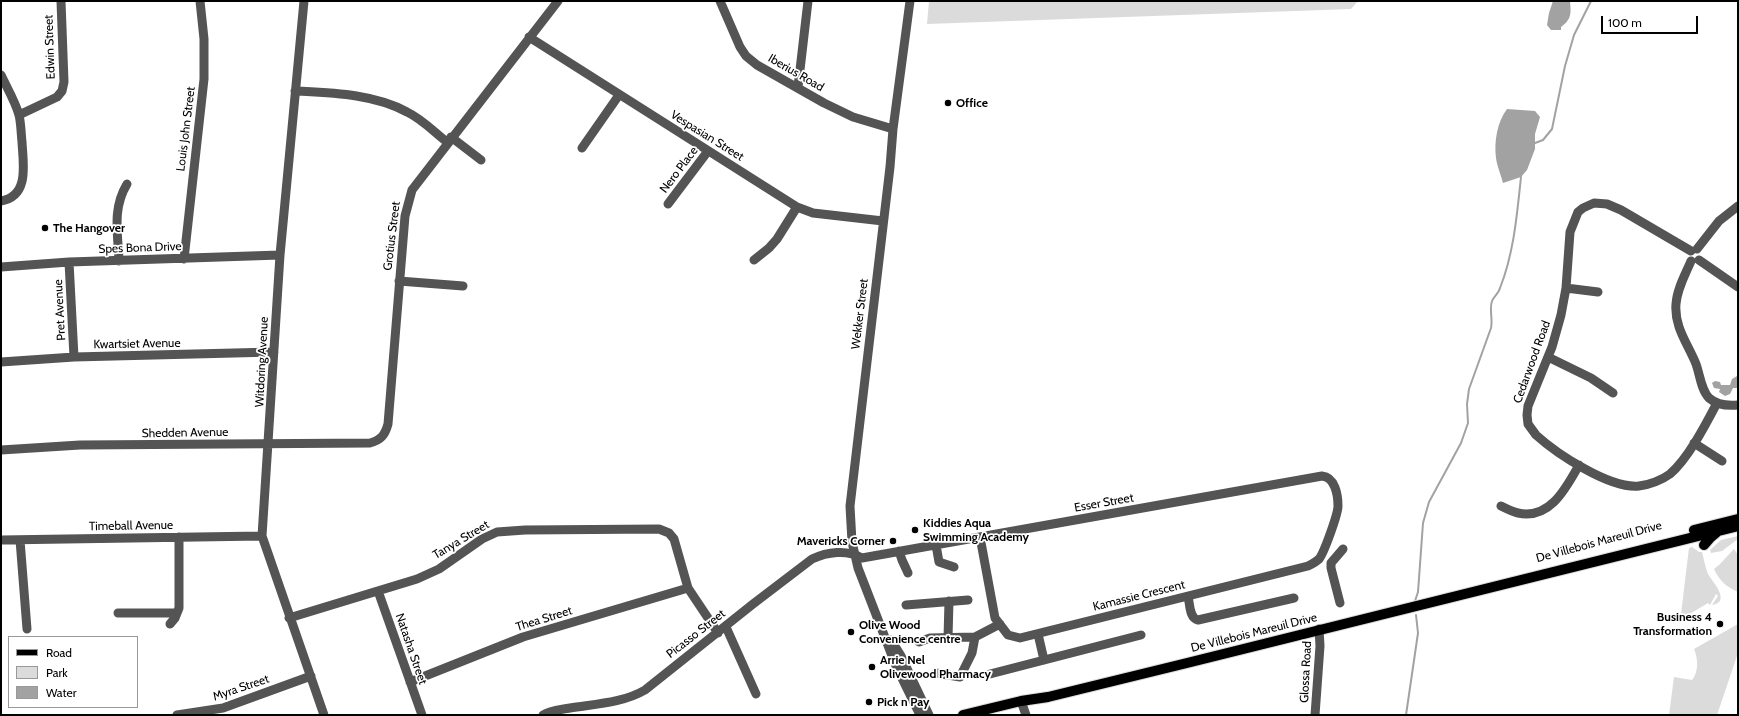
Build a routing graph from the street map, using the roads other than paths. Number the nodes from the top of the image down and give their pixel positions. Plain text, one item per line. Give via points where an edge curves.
1 (61, 1) edge
2 (200, 1) edge
3 (304, 1) edge
4 (558, 1) edge
5 (720, 1) edge
6 (808, 1) edge
7 (910, 1) edge
8 (529, 37) junction
9 (1, 76) edge
10 (798, 87) junction
11 (295, 91) junction
12 (619, 95) junction
13 (19, 115) junction
14 (893, 129) junction
15 (449, 139) junction
16 (582, 148) dead end
17 (708, 151) junction
18 (481, 160) dead end
19 (127, 184) dead end
20 (1, 201) edge
21 (668, 204) dead end
22 (1738, 206) edge
23 (797, 207) junction
24 (883, 221) junction
25 (1694, 250) junction
26 (280, 255) junction
27 (184, 259) junction
28 (754, 260) dead end
29 (119, 261) junction
30 (1695, 261) junction
31 (69, 262) junction
32 (1, 267) edge
33 (399, 283) junction
34 (1738, 287) edge
35 (461, 288) dead end
36 (1566, 288) junction
37 (1598, 292) dead end
38 (274, 352) junction
39 (74, 357) junction
40 (1548, 357) junction
41 (1, 362) edge
42 (1613, 393) dead end
43 (1718, 403) junction
44 (1738, 405) edge
45 (370, 443) joint
46 (1694, 443) junction
47 (269, 444) junction
48 (1, 450) edge
49 (1722, 461) dead end
50 (1578, 465) junction
51 (1501, 506) dead end
52 (1738, 519) edge
53 (1738, 526) edge
54 (262, 536) junction
55 (179, 537) junction
56 (980, 537) junction
57 (1666, 538) junction
58 (1, 540) edge
59 (20, 540) junction
60 (1700, 541) junction
61 (936, 545) junction
62 (1343, 549) dead end
63 (900, 551) junction
64 (854, 554) junction
65 (1320, 558) junction
66 (1331, 564) junction
67 (954, 567) dead end
68 (908, 573) dead end
69 (688, 588) junction
70 (378, 591) junction
71 (1466, 593) junction
72 (1188, 596) junction
73 (1294, 598) dead end
74 (968, 600) dead end
75 (949, 601) junction
76 (1340, 603) dead end
77 (906, 605) dead end
78 (118, 613) dead end
79 (177, 614) junction
80 (290, 618) junction
81 (170, 624) dead end
82 (1000, 624) junction
83 (882, 626) junction
84 (726, 627) junction
85 (27, 629) dead end
86 (1319, 629) junction
87 (718, 633) junction
88 (1038, 634) junction
89 (1141, 635) dead end
90 (948, 638) junction
91 (975, 638) junction
92 (919, 642) dead end
93 (1044, 660) junction
94 (936, 673) dead end
95 (990, 674) dead end
96 (311, 676) junction
97 (410, 682) junction
98 (756, 694) dead end
99 (1023, 708) edge
100 (177, 715) edge
101 (324, 715) edge
102 (422, 715) edge
103 (543, 715) edge
104 (920, 715) edge
105 (929, 715) edge
106 (963, 715) edge
107 (995, 715) edge
108 (1316, 715) edge

1 - 13 street, Edwin Street via 64,82 62,91 57,97
2 - 27 street, Louis John Street via 204,39 204,79
3 - 11 street, Witdoring Avenue
4 - 8 street, Grotius Street
5 - 10 street, Iberius Road via 746,56 768,72
6 - 10 street
7 - 14 street, Wekker Street
8 - 12 street, Vespasian Street
8 - 15 street, Grotius Street
9 - 13 street
10 - 14 street, Iberius Road via 853,117
11 - 15 street via 351,96 386,104 412,115
11 - 26 street, Witdoring Avenue
12 - 16 street
12 - 17 street, Vespasian Street
13 - 20 street via 23,180 11,197
14 - 24 street, Wekker Street
15 - 18 street
15 - 33 street, Grotius Street via 416,182 408,199
17 - 21 street, Nero Place
17 - 23 street, Vespasian Street
19 - 29 street via 120,195 117,212
22 - 25 street via 1718,221
23 - 24 street, Vespasian Street via 813,213
23 - 28 street via 777,239
24 - 64 street, Wekker Street via 850,506
25 - 30 street via 1688,255
25 - 36 street, Cedarwood Road via 1621,210 1607,204 1594,203 1578,212 1572,224
26 - 27 street, Spes Bona Drive
26 - 38 street, Witdoring Avenue
27 - 29 street, Spes Bona Drive
29 - 31 street, Spes Bona Drive
30 - 34 street
30 - 43 street via 1680,286 1677,296 1677,320 1704,390
31 - 32 street, Spes Bona Drive
31 - 39 street, Pret Avenue
33 - 35 street
33 - 45 street, Grotius Street via 388,424 381,438
36 - 37 street
36 - 40 street, Cedarwood Road
38 - 39 street, Kwartsiet Avenue
38 - 47 street, Witdoring Avenue
39 - 41 street, Kwartsiet Avenue
40 - 42 street
40 - 50 street, Cedarwood Road via 1531,396 1527,419 1532,430 1541,439
43 - 44 street
43 - 46 street, Cedarwood Road
45 - 47 street, Shedden Avenue
46 - 49 street
46 - 50 street, Cedarwood Road via 1670,473 1658,481 1639,486 1617,483
47 - 48 street, Shedden Avenue via 80,445
47 - 54 street, Witdoring Avenue
50 - 51 street via 1567,487 1544,510 1525,514
52 - 57 main road, De Villebois Mareuil Drive
53 - 60 main road
54 - 55 street, Timeball Avenue
54 - 80 street, Witdoring Avenue
55 - 59 street, Timeball Avenue
55 - 79 street
56 - 61 street, Esser Street
56 - 65 street, Esser Street via 1322,476 1328,477 1334,483 1338,505
56 - 82 street, Kamassie Crescent via 993,610
57 - 60 main road via 1695,533
57 - 71 main road, De Villebois Mareuil Drive via 1601,553
58 - 59 street, Timeball Avenue
59 - 85 street
60 - 71 main road, De Villebois Mareuil Drive
61 - 63 street, Esser Street
61 - 67 street via 939,562
62 - 66 street
63 - 64 street, Esser Street via 862,558
63 - 68 street
64 - 83 street, Wekker Street
64 - 84 street, Picasso Street via 829,554 812,559
65 - 66 street
65 - 72 street, Kamassie Crescent via 1308,566
66 - 76 street via 1331,573
69 - 70 street, Tanya Street via 674,539 665,530 525,530 497,532 482,539 439,569
69 - 87 street
69 - 97 street, Thea Street via 528,636
70 - 80 street, Tanya Street
70 - 97 street, Natasha Street
71 - 86 main road, De Villebois Mareuil Drive
72 - 73 street via 1192,615 1198,620
72 - 88 street, Kamassie Crescent
74 - 75 street
75 - 77 street
75 - 90 street
78 - 79 street
79 - 81 street
80 - 96 street, Witdoring Avenue
82 - 88 street, Kamassie Crescent via 1014,638
82 - 91 street
83 - 104 street, Wekker Street via 896,666
83 - 105 street, Wekker Street via 901,656
84 - 87 street, Picasso Street
84 - 98 street
86 - 99 main road, De Villebois Mareuil Drive via 1048,697
86 - 108 street, Glossa Road
87 - 103 street, Picasso Street via 639,694 620,700 554,710
88 - 93 street
89 - 93 street
90 - 91 street
90 - 92 street via 930,638
91 - 94 street via 971,657 960,677
93 - 95 street
96 - 100 street, Myra Street via 223,708
96 - 101 street, Witdoring Avenue
97 - 102 street, Natasha Street
99 - 106 main road, De Villebois Mareuil Drive
99 - 107 main road, De Villebois Mareuil Drive

